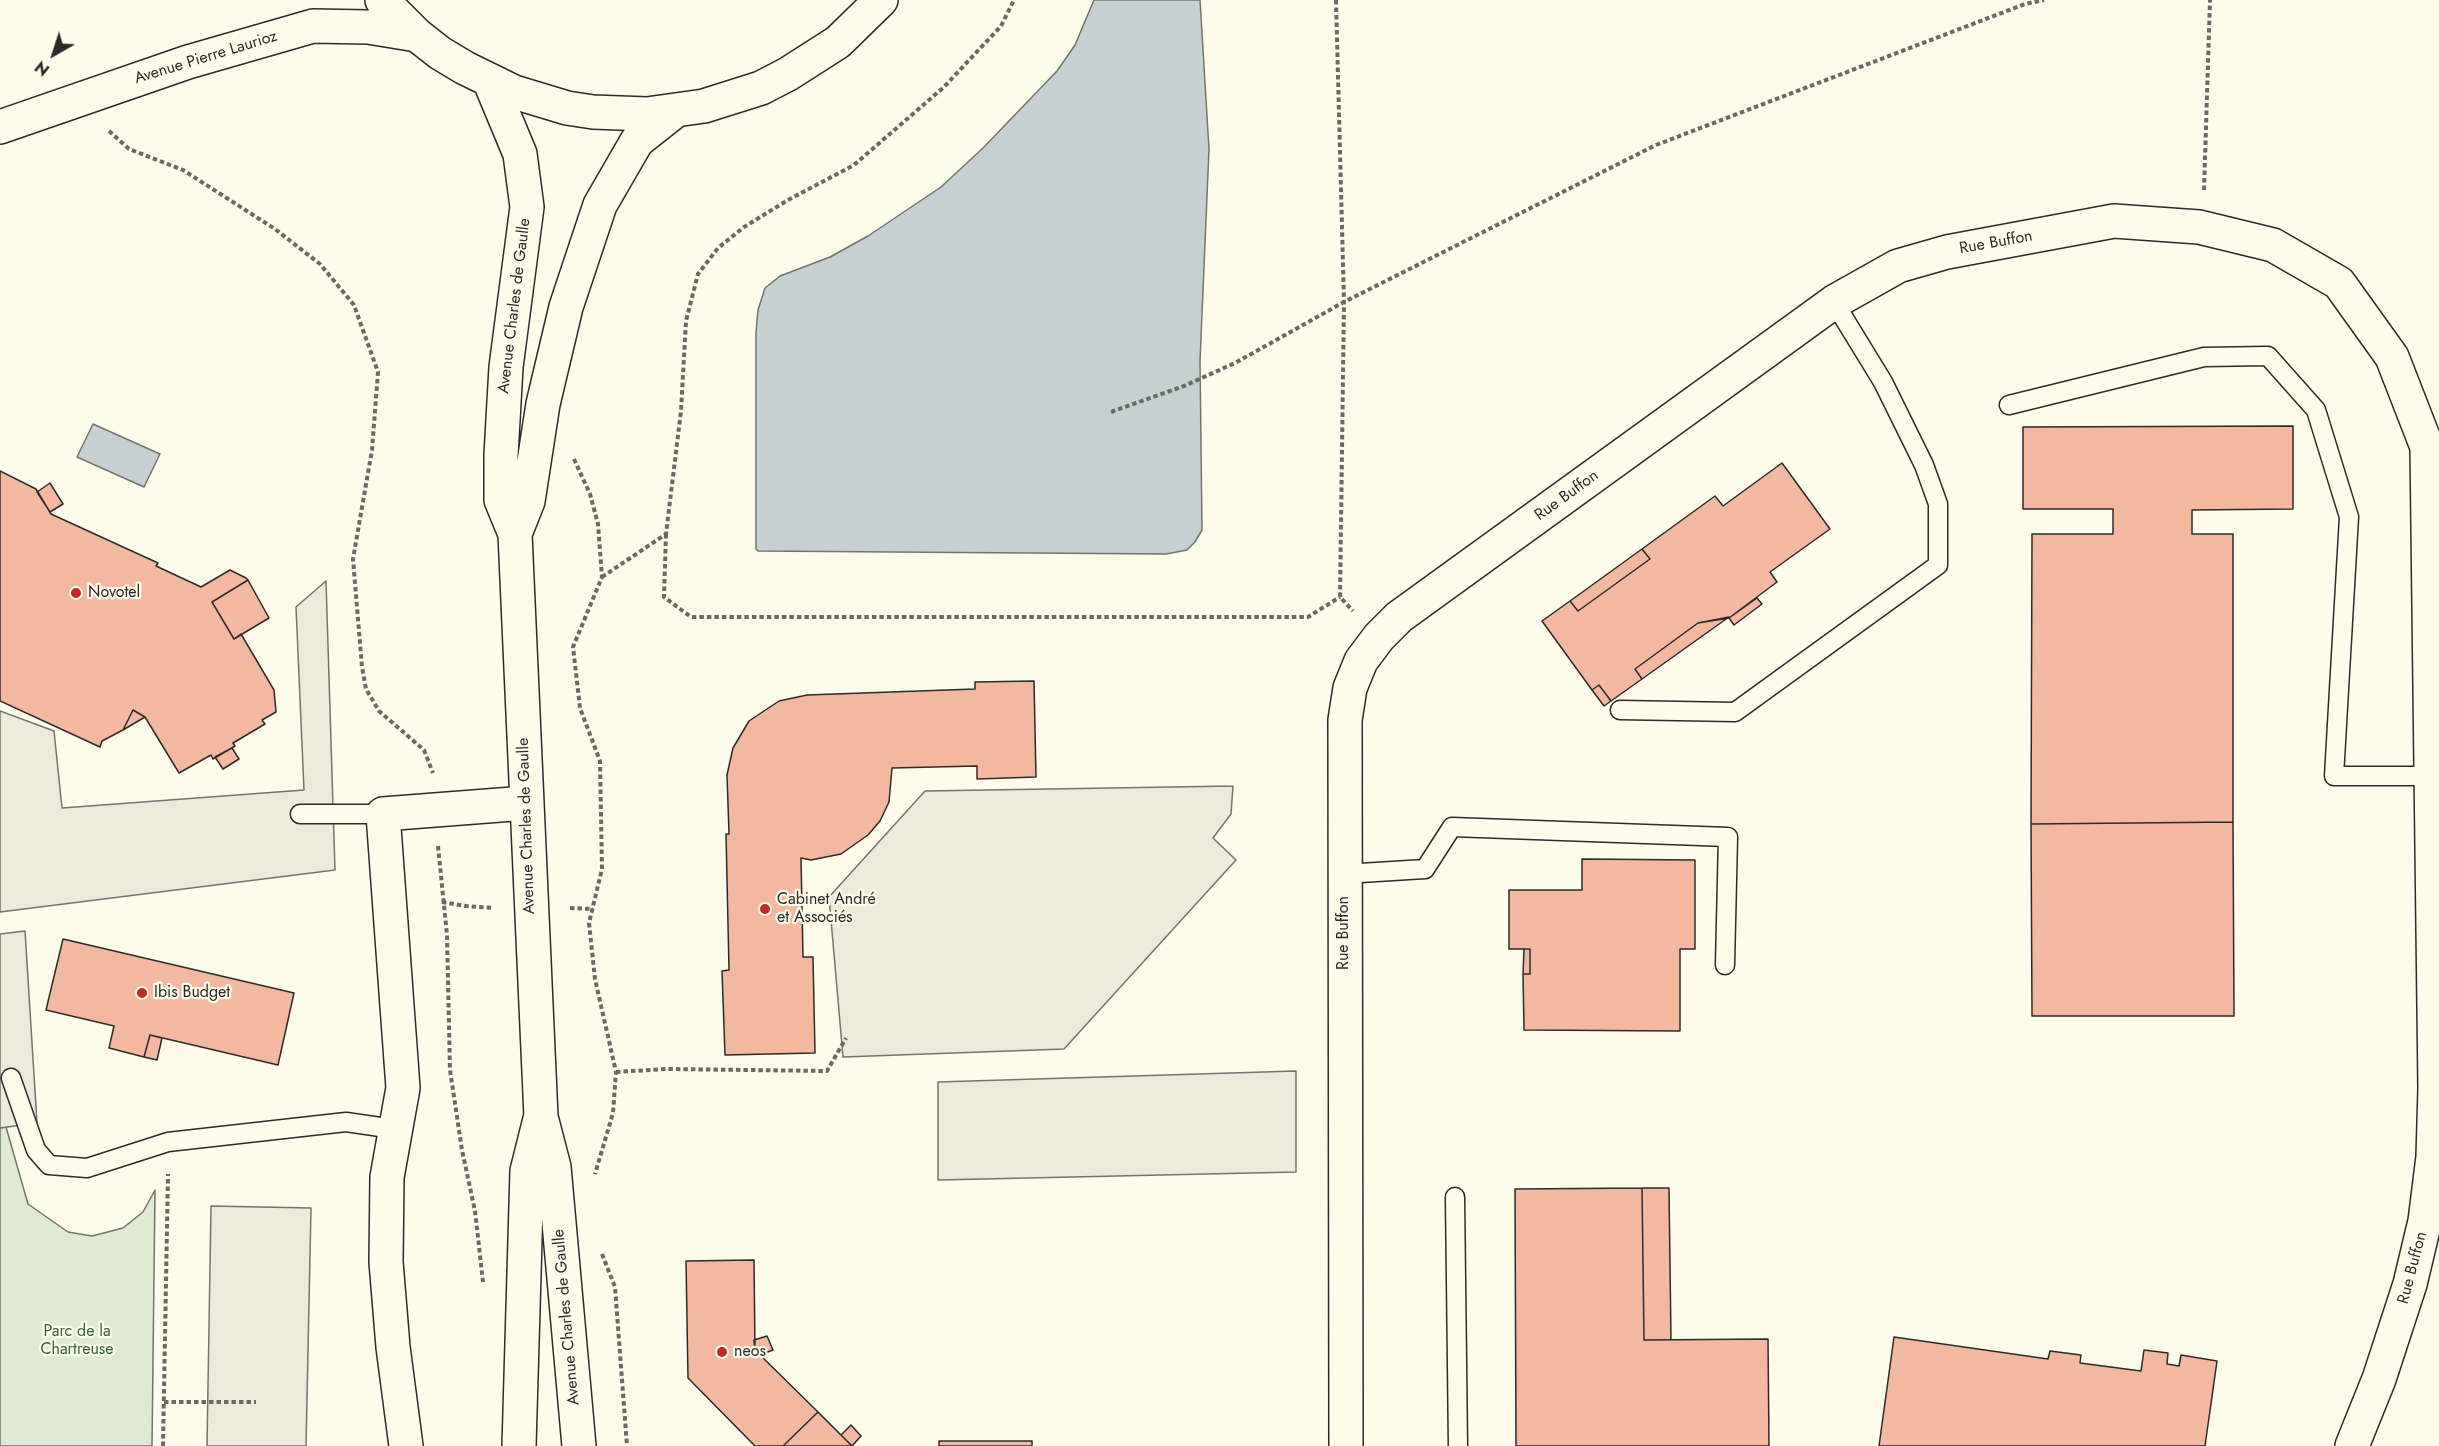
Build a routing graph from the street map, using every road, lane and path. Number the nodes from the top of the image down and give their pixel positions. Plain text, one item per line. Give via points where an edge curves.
1 (382, 0) edge
2 (882, 0) edge
3 (1014, 0) edge
4 (1336, 0) edge
5 (2044, 0) edge
6 (2210, 0) edge
7 (417, 35) junction
8 (490, 82) junction
9 (75, 100) junction
10 (675, 111) junction
11 (0, 127) edge
12 (2199, 226) junction
13 (1344, 302) junction
14 (1834, 302) junction
15 (2008, 405) dead end
16 (1111, 412) dead end
17 (573, 458) dead end
18 (515, 534) junction
19 (666, 534) junction
20 (602, 577) junction
21 (1340, 597) junction
22 (1378, 637) junction
23 (1620, 710) dead end
24 (2431, 776) junction
25 (526, 802) junction
26 (435, 810) junction
27 (300, 814) dead end
28 (383, 814) junction
29 (1344, 874) junction
30 (1725, 965) dead end
31 (846, 1038) dead end
32 (616, 1072) junction
33 (11, 1077) dead end
34 (541, 1117) junction
35 (394, 1129) junction
36 (168, 1142) junction
37 (594, 1180) dead end
38 (1455, 1197) dead end
39 (598, 1244) dead end
40 (483, 1285) dead end
41 (164, 1402) junction
42 (256, 1402) dead end
43 (163, 1446) edge
44 (406, 1446) edge
45 (519, 1446) edge
46 (579, 1446) edge
47 (627, 1446) edge
48 (1346, 1446) edge
49 (1458, 1446) edge
50 (2352, 1446) edge

1 - 7 street
2 - 10 street via 838,42 788,74 733,98
3 - 19 path via 1001,26 944,87 854,165 744,227 718,248 698,274 686,321 681,411
4 - 13 path
5 - 13 path via 1656,145
6 - 12 path
7 - 8 street
7 - 9 street, Avenue Pierre Laurioz via 368,27 313,26
8 - 10 street via 567,108 621,114
8 - 18 street, Avenue Charles de Gaulle via 520,154 527,207 506,367 501,455 501,500
9 - 11 street, Avenue Pierre Laurioz
9 - 26 path via 129,149 183,170 275,229 320,264 354,305 378,372 372,450 353,559 362,667 366,689 379,711 423,750 437,782
10 - 18 street, Avenue Charles de Gaulle via 637,141 600,205 566,307 543,404 528,501
12 - 14 street, Rue Buffon via 2114,221 1947,252 1898,266
12 - 24 street, Rue Buffon via 2273,245 2339,283 2392,357 2427,447
13 - 16 path via 1235,363
13 - 21 path
14 - 22 street, Rue Buffon via 1399,617
14 - 23 lane via 1883,382 1924,465 1938,504 1938,565 1736,712
15 - 24 lane via 2204,357 2268,356 2316,410 2349,517 2334,776
17 - 20 path via 590,494 598,524
18 - 25 street, Avenue Charles de Gaulle
19 - 20 path
19 - 21 path via 664,597 691,617 1308,617
20 - 32 path via 573,647 580,708 600,761 602,869 590,923 595,979
21 - 22 path
22 - 29 street, Rue Buffon via 1361,661 1350,688 1345,720
24 - 50 street, Rue Buffon via 2435,1088 2432,1168 2410,1284
25 - 26 street
25 - 34 street, Avenue Charles de Gaulle
26 - 28 street
26 - 40 path via 447,935 450,1070 475,1211
27 - 28 lane
28 - 35 street via 403,1088
29 - 30 lane via 1425,869 1452,827 1728,837
29 - 48 street, Rue Buffon
31 - 32 path via 827,1071
32 - 37 path via 613,1113
33 - 36 lane via 36,1150 49,1165 87,1168
34 - 45 street, Avenue Charles de Gaulle via 527,1171
34 - 46 street, Avenue Charles de Gaulle via 554,1167
35 - 36 lane via 346,1122
35 - 44 street via 387,1177 386,1262
36 - 41 path
38 - 49 lane
39 - 47 path via 615,1287
41 - 42 path
41 - 43 path

